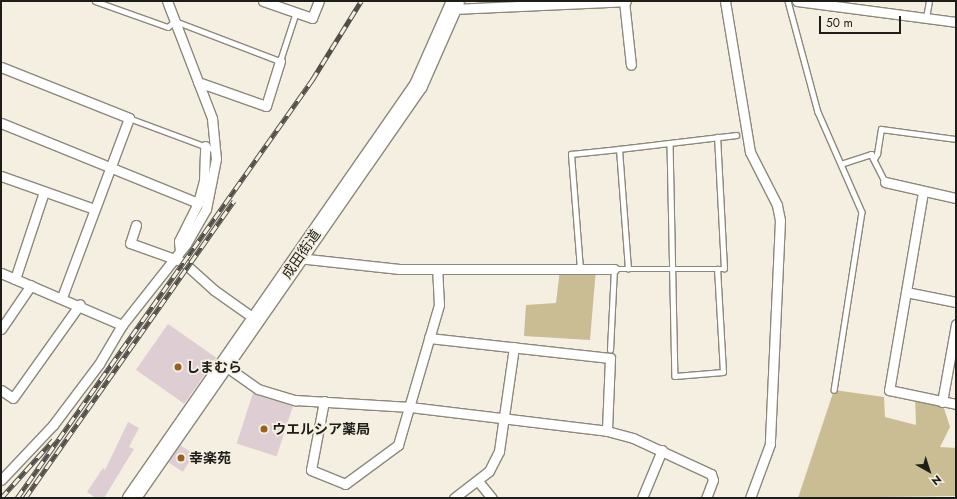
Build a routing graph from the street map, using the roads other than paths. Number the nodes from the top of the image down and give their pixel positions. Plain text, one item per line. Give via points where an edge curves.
1 (96, 1) edge
2 (167, 1) edge
3 (263, 1) edge
4 (319, 1) edge
5 (620, 1) edge
6 (725, 1) edge
7 (788, 1) edge
8 (797, 1) edge
9 (929, 1) edge
10 (566, 2) edge
11 (273, 3) edge
12 (521, 3) edge
13 (848, 4) edge
14 (453, 5) edge
15 (296, 12) junction
16 (926, 18) junction
17 (175, 21) junction
18 (956, 22) edge
19 (280, 61) junction
20 (631, 65) dead end
21 (1, 67) edge
22 (198, 82) junction
23 (129, 118) junction
24 (1, 122) edge
25 (736, 135) dead end
26 (717, 137) junction
27 (956, 139) edge
28 (670, 143) junction
29 (205, 146) junction
30 (619, 149) junction
31 (215, 150) junction
32 (874, 159) junction
33 (841, 164) junction
34 (111, 165) junction
35 (1, 176) edge
36 (885, 182) joint
37 (44, 192) junction
38 (923, 192) junction
39 (956, 198) edge
40 (198, 203) junction
41 (94, 209) junction
42 (136, 225) dead end
43 (177, 254) junction
44 (298, 258) junction
45 (628, 268) junction
46 (437, 269) junction
47 (580, 269) junction
48 (614, 269) junction
49 (673, 269) junction
50 (717, 269) junction
51 (1, 273) edge
52 (15, 279) junction
53 (31, 285) junction
54 (906, 292) junction
55 (62, 297) junction
56 (956, 302) edge
57 (80, 304) junction
58 (255, 319) junction
59 (122, 324) junction
60 (956, 324) edge
61 (1, 329) edge
62 (429, 338) junction
63 (514, 347) junction
64 (610, 350) dead end
65 (224, 365) junction
66 (1, 390) edge
67 (834, 390) dead end
68 (324, 401) junction
69 (942, 402) junction
70 (956, 404) edge
71 (410, 407) junction
72 (506, 419) junction
73 (607, 432) junction
74 (662, 450) junction
75 (1, 480) edge
76 (478, 481) junction
77 (131, 498) edge
78 (454, 498) edge
79 (492, 498) edge
80 (642, 498) edge
81 (706, 498) edge
82 (750, 498) edge

1 - 17 lane via 168,27
2 - 17 street
3 - 11 street
4 - 15 street via 312,18
5 - 10 street
5 - 20 street
6 - 82 street via 750,152 777,205 780,220 770,444
7 - 33 lane via 818,112
8 - 13 street
9 - 16 lane
10 - 12 street
11 - 15 street
12 - 14 street
13 - 16 street
14 - 44 highway, 成田街道 via 418,84
15 - 19 lane
16 - 18 street
17 - 19 lane
17 - 22 street
19 - 22 street via 266,106
21 - 23 street
22 - 31 street via 212,118
23 - 29 lane
23 - 34 street
24 - 34 street
25 - 26 lane
26 - 28 lane
26 - 50 lane via 724,269
27 - 32 lane via 881,128 878,154
28 - 30 lane
28 - 49 lane
29 - 31 lane
29 - 40 street via 204,181
30 - 45 lane
30 - 47 lane via 571,154
31 - 43 street via 206,209
32 - 33 lane via 871,154
32 - 36 lane
33 - 67 lane via 862,212
34 - 40 street
34 - 41 street
35 - 37 street
36 - 38 street
37 - 41 street
37 - 52 street
38 - 39 street
38 - 54 street
40 - 43 street via 178,242
41 - 55 street
42 - 43 street via 130,243
43 - 58 street
43 - 59 street
44 - 46 street via 399,270
44 - 58 highway, 成田街道
45 - 48 lane
45 - 49 lane
46 - 47 street
46 - 62 street via 439,305
47 - 48 street
48 - 64 lane
49 - 50 lane
49 - 50 lane via 675,376 723,372
51 - 52 street
52 - 53 street
53 - 55 street
53 - 61 street
54 - 56 street
54 - 69 street via 889,390
55 - 57 street
57 - 59 street
57 - 66 street via 13,398
58 - 65 highway, 成田街道
59 - 75 street via 99,364 53,425
60 - 69 street
62 - 63 street
62 - 71 street
63 - 72 street
63 - 73 street via 610,358
65 - 68 street via 258,390 275,396
65 - 77 highway, 成田街道
68 - 71 street
68 - 71 street via 311,470 345,484 398,445
69 - 70 street
71 - 72 street
72 - 73 street
72 - 76 street via 500,451 489,471
73 - 74 street
74 - 80 street
74 - 81 street via 711,474 713,480
76 - 78 street
76 - 79 street

